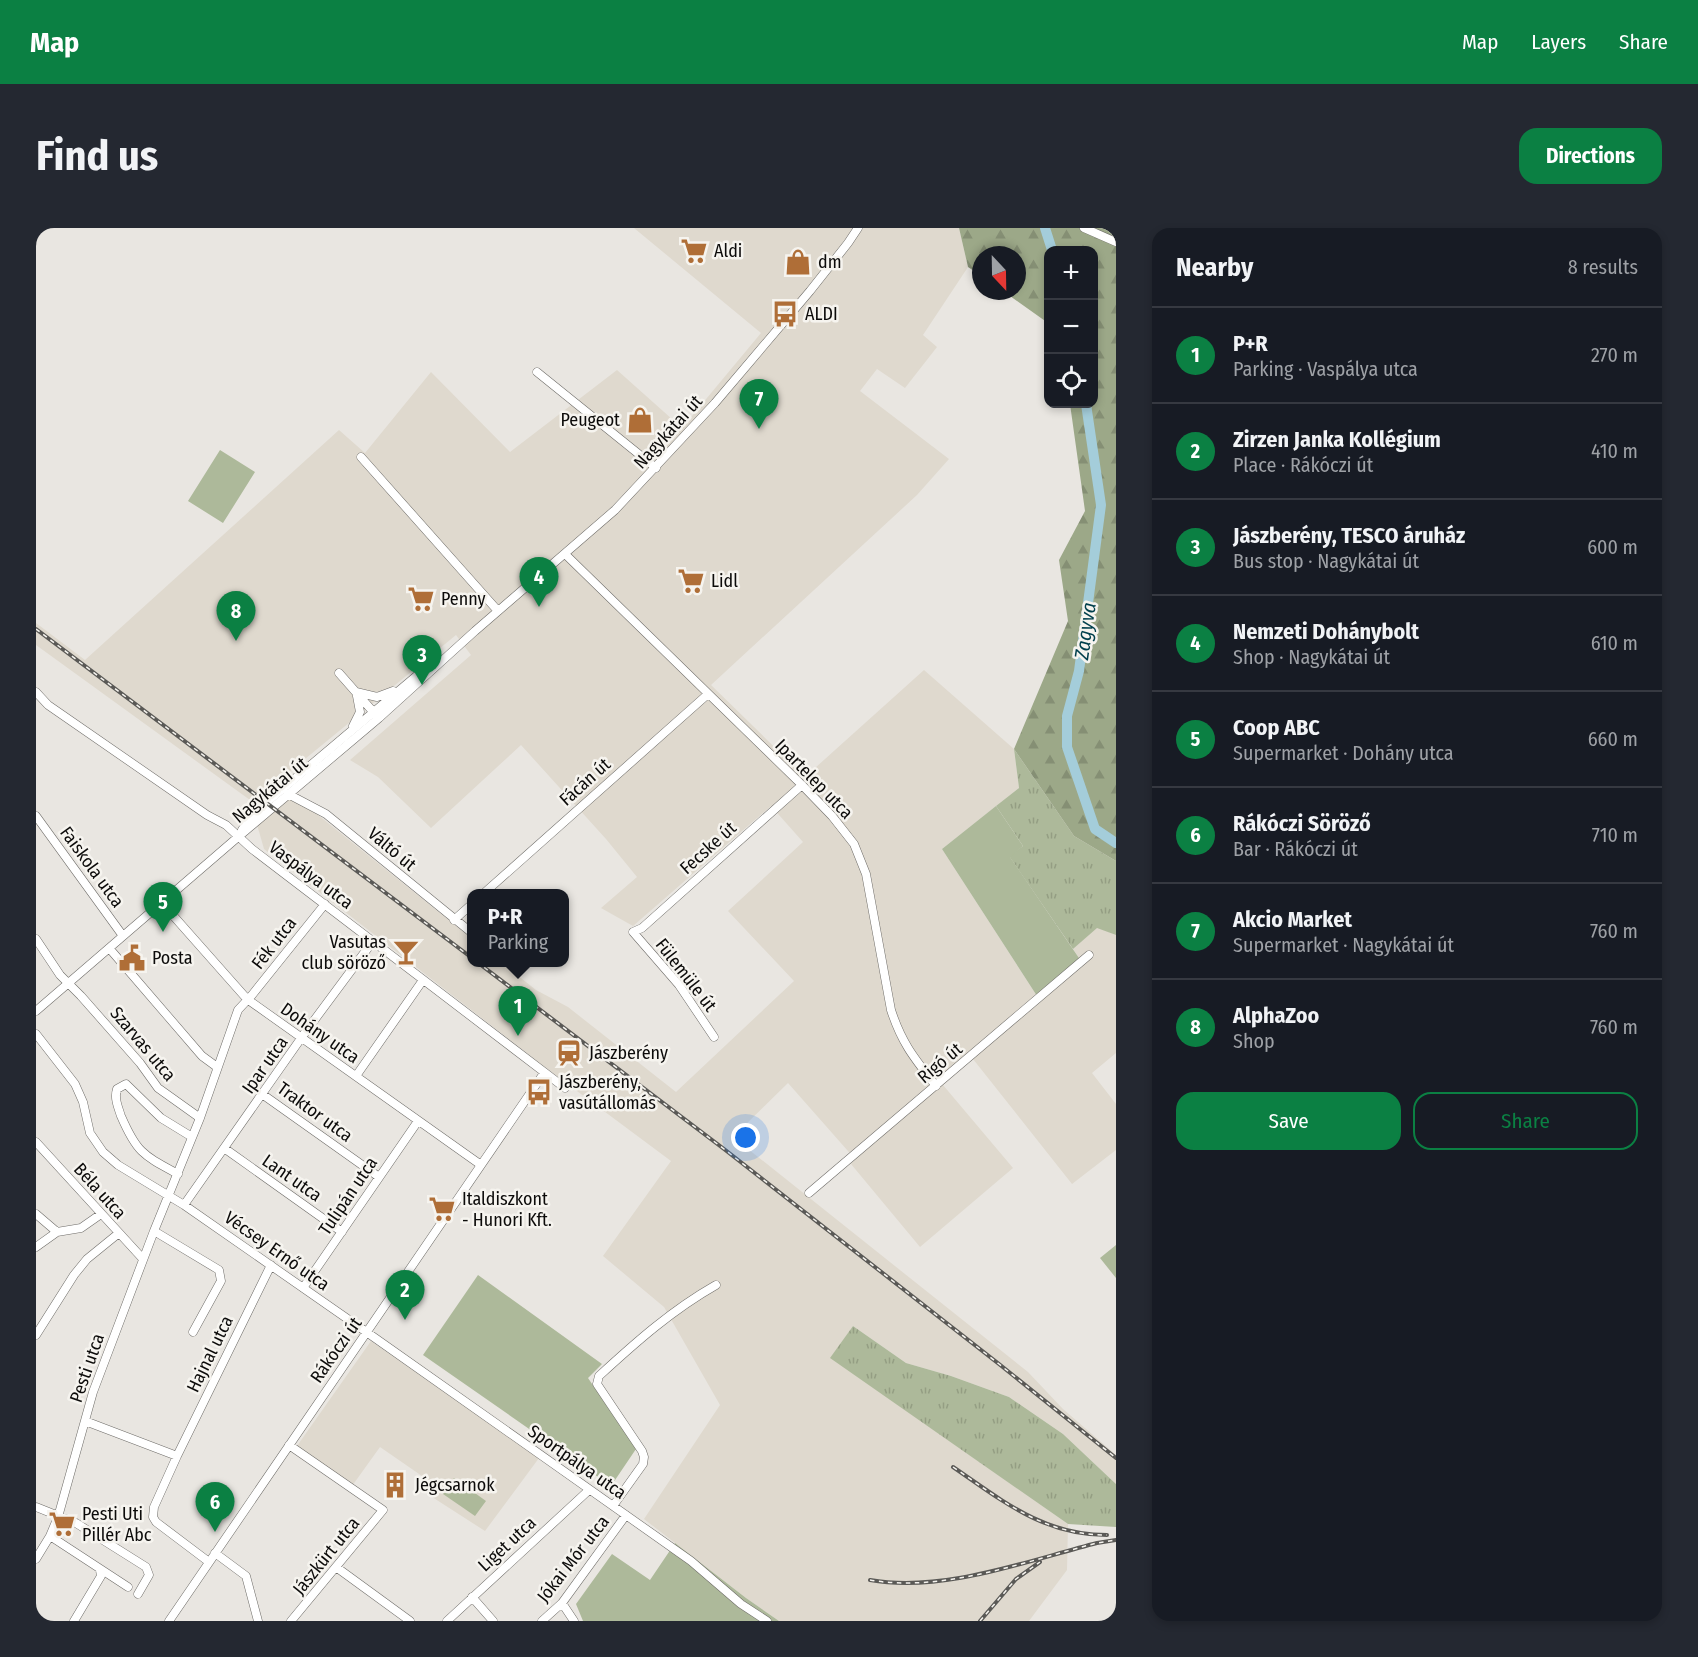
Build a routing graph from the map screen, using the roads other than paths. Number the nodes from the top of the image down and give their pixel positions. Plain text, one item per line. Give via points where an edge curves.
1 (858, 228) edge
2 (1084, 228) edge
3 (1116, 242) edge
4 (537, 372) dead end
5 (361, 457) dead end
6 (656, 468) junction
7 (565, 554) junction
8 (498, 611) junction
9 (475, 631) junction
10 (339, 673) dead end
11 (410, 680) junction
12 (36, 692) edge
13 (355, 692) junction
14 (708, 694) junction
15 (377, 716) junction
16 (343, 738) junction
17 (802, 785) junction
18 (288, 794) junction
19 (36, 816) edge
20 (238, 837) junction
21 (489, 889) edge
22 (162, 903) junction
23 (325, 904) junction
24 (467, 908) edge
25 (454, 920) junction
26 (467, 930) edge
27 (633, 932) joint
28 (123, 936) junction
29 (36, 939) edge
30 (373, 941) junction
31 (109, 948) junction
32 (1089, 956) dead end
33 (423, 980) junction
34 (69, 984) junction
35 (246, 999) junction
36 (36, 1011) edge
37 (36, 1034) edge
38 (714, 1037) dead end
39 (301, 1038) junction
40 (217, 1067) junction
41 (544, 1073) junction
42 (356, 1076) junction
43 (936, 1086) junction
44 (565, 1088) dead end
45 (262, 1094) junction
46 (200, 1118) junction
47 (418, 1121) junction
48 (192, 1137) junction
49 (36, 1142) edge
50 (224, 1148) junction
51 (481, 1165) junction
52 (178, 1174) junction
53 (379, 1177) junction
54 (809, 1193) dead end
55 (168, 1195) junction
56 (184, 1205) junction
57 (36, 1214) edge
58 (101, 1214) junction
59 (154, 1231) junction
60 (57, 1232) junction
61 (342, 1232) junction
62 (118, 1233) junction
63 (36, 1247) edge
64 (143, 1259) junction
65 (271, 1266) junction
66 (716, 1285) dead end
67 (303, 1288) junction
68 (193, 1332) dead end
69 (367, 1332) junction
70 (36, 1335) edge
71 (84, 1421) junction
72 (289, 1445) junction
73 (177, 1456) junction
74 (589, 1490) junction
75 (613, 1506) junction
76 (36, 1507) edge
77 (626, 1515) junction
78 (58, 1517) junction
79 (50, 1536) junction
80 (215, 1553) junction
81 (36, 1558) edge
82 (208, 1562) junction
83 (336, 1567) junction
84 (100, 1570) junction
85 (128, 1587) dead end
86 (138, 1594) dead end
87 (472, 1597) junction
88 (562, 1603) junction
89 (74, 1621) edge
90 (170, 1621) edge
91 (258, 1621) edge
92 (291, 1621) edge
93 (410, 1621) edge
94 (447, 1621) edge
95 (493, 1621) edge
96 (542, 1621) edge
97 (574, 1621) edge
98 (767, 1621) edge

1 - 6 street, Nagykátai út via 810,291
2 - 3 street
4 - 6 street
5 - 8 street
6 - 7 street, Nagykátai út
7 - 8 street, Nagykátai út
7 - 14 street, Ipartelep utca
8 - 9 street, Nagykátai út
9 - 11 street, Nagykátai út
9 - 15 street, Nagykátai út
10 - 13 street
11 - 13 street via 388,695
11 - 15 street, Nagykátai út
12 - 20 street, Vaspálya utca via 48,705 226,825
13 - 15 street
13 - 16 street via 360,712
14 - 17 street, Ipartelep utca
14 - 21 street, Fácán út
15 - 16 street, Nagykátai út
15 - 18 street, Nagykátai út
16 - 20 street, Nagykátai út via 250,818
17 - 27 street, Fecske út
17 - 43 street, Ipartelep utca via 854,843 866,874 891,1010 906,1047
18 - 20 street, Nagykátai út
18 - 25 street, Váltó út via 326,814
19 - 28 street, Faiskola utca
20 - 22 street
20 - 23 street, Vaspálya utca
22 - 28 street
22 - 35 street, Dohány utca
23 - 30 street, Vaspálya utca
23 - 35 street, Fék utca
24 - 25 street
25 - 26 street, Váltó út
27 - 38 street, Fülemüle út via 679,985
28 - 31 street
29 - 34 street, Szarvas utca
30 - 33 street, Vaspálya utca
30 - 39 street, Ipar utca
31 - 34 street
31 - 40 street via 202,1056
32 - 43 street, Rigó út
33 - 41 street, Vaspálya utca
33 - 42 street
34 - 36 street
34 - 46 street, Szarvas utca via 158,1088
35 - 39 street, Dohány utca
35 - 40 street, Pesti utca via 238,1010
37 - 55 street, Vécsey Ernő utca via 75,1084 90,1133 103,1152
39 - 42 street, Dohány utca
39 - 45 street, Ipar utca
40 - 46 street, Pesti utca
41 - 44 street, Vaspálya utca
41 - 51 street, Rákóczi út
42 - 47 street, Dohány utca
43 - 54 street, Rigó út
45 - 50 street, Ipar utca
45 - 53 street, Traktor utca
46 - 48 street, Pesti utca
47 - 51 street, Dohány utca
47 - 53 street, Tulipán utca
48 - 52 street, Pesti utca
48 - 52 street via 161,1118 126,1084 117,1089 117,1107 132,1140 147,1157
49 - 58 street, Béla utca
50 - 56 street, Ipar utca
50 - 61 street, Lant utca
51 - 69 street, Rákóczi út
52 - 55 street, Pesti utca
53 - 61 street, Tulipán utca
55 - 56 street, Vécsey Ernő utca
55 - 59 street, Pesti utca
56 - 65 street, Vécsey Ernő utca
57 - 60 street
58 - 60 street via 81,1227
58 - 62 street, Béla utca
59 - 64 street, Pesti utca
59 - 68 street via 219,1270 221,1281
60 - 63 street
61 - 67 street, Tulipán utca
62 - 64 street, Béla utca
62 - 70 street via 87,1258
64 - 71 street, Pesti utca
65 - 67 street, Vécsey Ernő utca
65 - 73 street, Hajnal utca
66 - 75 street via 687,1301 599,1376 597,1384 644,1457
67 - 69 street, Vécsey Ernő utca
69 - 72 street, Rákóczi út
69 - 74 street, Sportpálya utca
71 - 73 street
71 - 78 street, Pesti utca
72 - 80 street, Rákóczi út
72 - 83 street, Jászkürt utca via 383,1510
73 - 82 street, Hajnal utca via 153,1517
74 - 75 street, Sportpálya utca
74 - 87 street, Liget utca
75 - 77 street, Sportpálya utca
76 - 78 street
77 - 88 street, Jókai Mór utca
77 - 98 street, Sportpálya utca
78 - 79 street, Pesti utca
78 - 86 street via 76,1523 146,1567 149,1575
79 - 81 street, Pesti utca
79 - 84 street
80 - 82 street, Rákóczi út
80 - 91 street via 246,1576
82 - 90 street, Rákóczi út
83 - 92 street, Jászkürt utca
83 - 93 street
84 - 85 street
84 - 89 street via 101,1576
87 - 94 street, Liget utca
87 - 95 street
88 - 96 street, Jókai Mór utca
88 - 97 street

